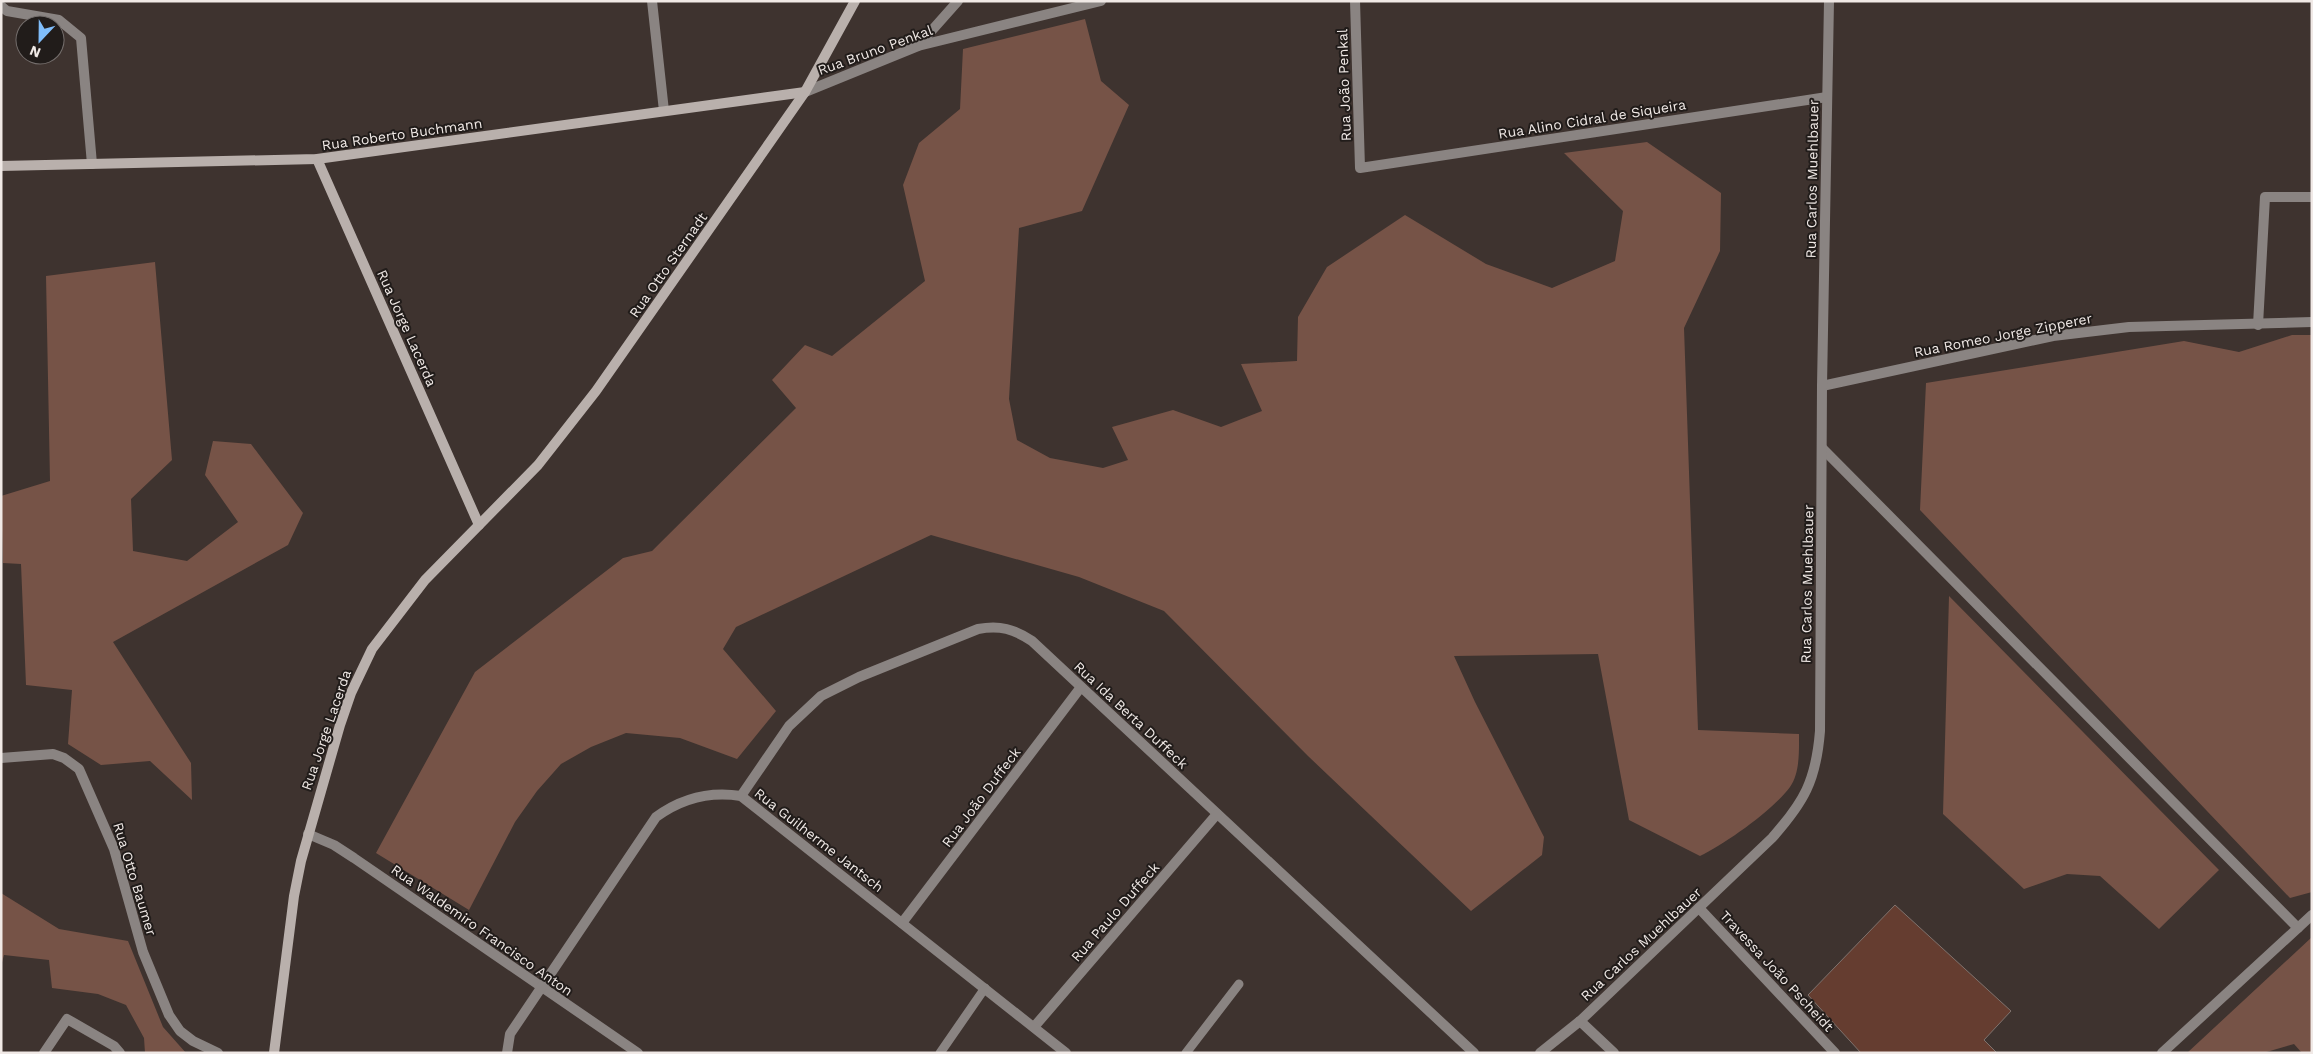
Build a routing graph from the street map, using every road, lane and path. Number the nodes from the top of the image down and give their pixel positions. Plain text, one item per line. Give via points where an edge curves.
1 (652, 1) edge
2 (855, 1) edge
3 (958, 1) edge
4 (1101, 1) edge
5 (1355, 1) edge
6 (1829, 1) edge
7 (1, 6) edge
8 (918, 46) junction
9 (805, 92) junction
10 (1827, 97) junction
11 (664, 111) junction
12 (317, 159) junction
13 (92, 164) junction
14 (1, 166) edge
15 (1360, 168) joint
16 (2312, 197) edge
17 (2312, 322) edge
18 (2258, 325) junction
19 (1822, 386) junction
20 (1822, 448) junction
21 (479, 525) junction
22 (1081, 686) junction
23 (1, 758) edge
24 (741, 796) junction
25 (1217, 814) junction
26 (308, 834) junction
27 (1699, 908) junction
28 (2312, 915) edge
29 (902, 923) junction
30 (2298, 928) junction
31 (1239, 984) dead end
32 (541, 987) junction
33 (985, 988) junction
34 (1580, 1020) junction
35 (1034, 1027) junction
36 (44, 1053) edge
37 (120, 1053) edge
38 (218, 1053) edge
39 (274, 1053) edge
40 (507, 1053) edge
41 (638, 1053) edge
42 (940, 1053) edge
43 (1066, 1053) edge
44 (1186, 1053) edge
45 (1474, 1053) edge
46 (1540, 1053) edge
47 (1614, 1053) edge
48 (1834, 1053) edge
49 (2162, 1053) edge

1 - 11 street
2 - 9 main road, Rua Otto Sternadt
3 - 8 street
4 - 8 street, Rua Bruno Penkal
5 - 15 street, Rua João Penkal
6 - 10 street, Rua Carlos Muehlbauer
7 - 13 street via 7,11 59,20 81,38
8 - 9 street, Rua Bruno Penkal
9 - 11 main road, Rua Roberto Buchmann
9 - 21 main road, Rua Otto Sternadt via 596,392 538,465
10 - 15 street, Rua Alino Cidral de Siqueira
10 - 19 street, Rua Carlos Muehlbauer
11 - 12 main road, Rua Roberto Buchmann
12 - 13 main road, Rua Roberto Buchmann
12 - 21 main road, Rua Jorge Lacerda
13 - 14 main road, Rua Roberto Buchmann
16 - 18 street via 2265,197
17 - 18 street, Rua Romeo Jorge Zipperer
18 - 19 street, Rua Romeo Jorge Zipperer via 2091,330
19 - 20 street, Rua Carlos Muehlbauer
20 - 27 street, Rua Carlos Muehlbauer via 1820,731 1814,772 1796,810 1772,838
20 - 30 street
21 - 26 main road, Rua Jorge Lacerda via 425,580 372,649 351,692
22 - 24 street, Rua Ida Berta Duffeck via 1032,641 1010,628 978,629 859,677 821,696 789,726
22 - 25 street, Rua Ida Berta Duffeck
22 - 29 street, Rua João Duffeck
23 - 38 street, Rua Otto Baumer via 53,754 79,769 114,849 143,952 170,1015 180,1031
24 - 29 street, Rua Guilherme Jantsch
24 - 32 street, Rua Guilherme Jantsch via 723,793 701,796 670,806 656,817
25 - 35 street, Rua Paulo Duffeck
25 - 45 street, Rua Ida Berta Duffeck
26 - 32 street, Rua Waldemiro Francisco Anton via 354,858
26 - 39 main road, Rua Jorge Lacerda via 294,896
27 - 34 street, Rua Carlos Muehlbauer
27 - 48 street, Travessa João Pscheidt
28 - 30 street
29 - 33 street, Rua Guilherme Jantsch
30 - 49 street
31 - 44 lane
32 - 40 street, Rua Guilherme Jantsch via 510,1034
32 - 41 street, Rua Waldemiro Francisco Anton
33 - 35 street, Rua Guilherme Jantsch
33 - 42 lane
34 - 46 street, Rua Carlos Muehlbauer
34 - 47 street
35 - 43 street, Rua Guilherme Jantsch
36 - 37 street via 67,1019 114,1046

